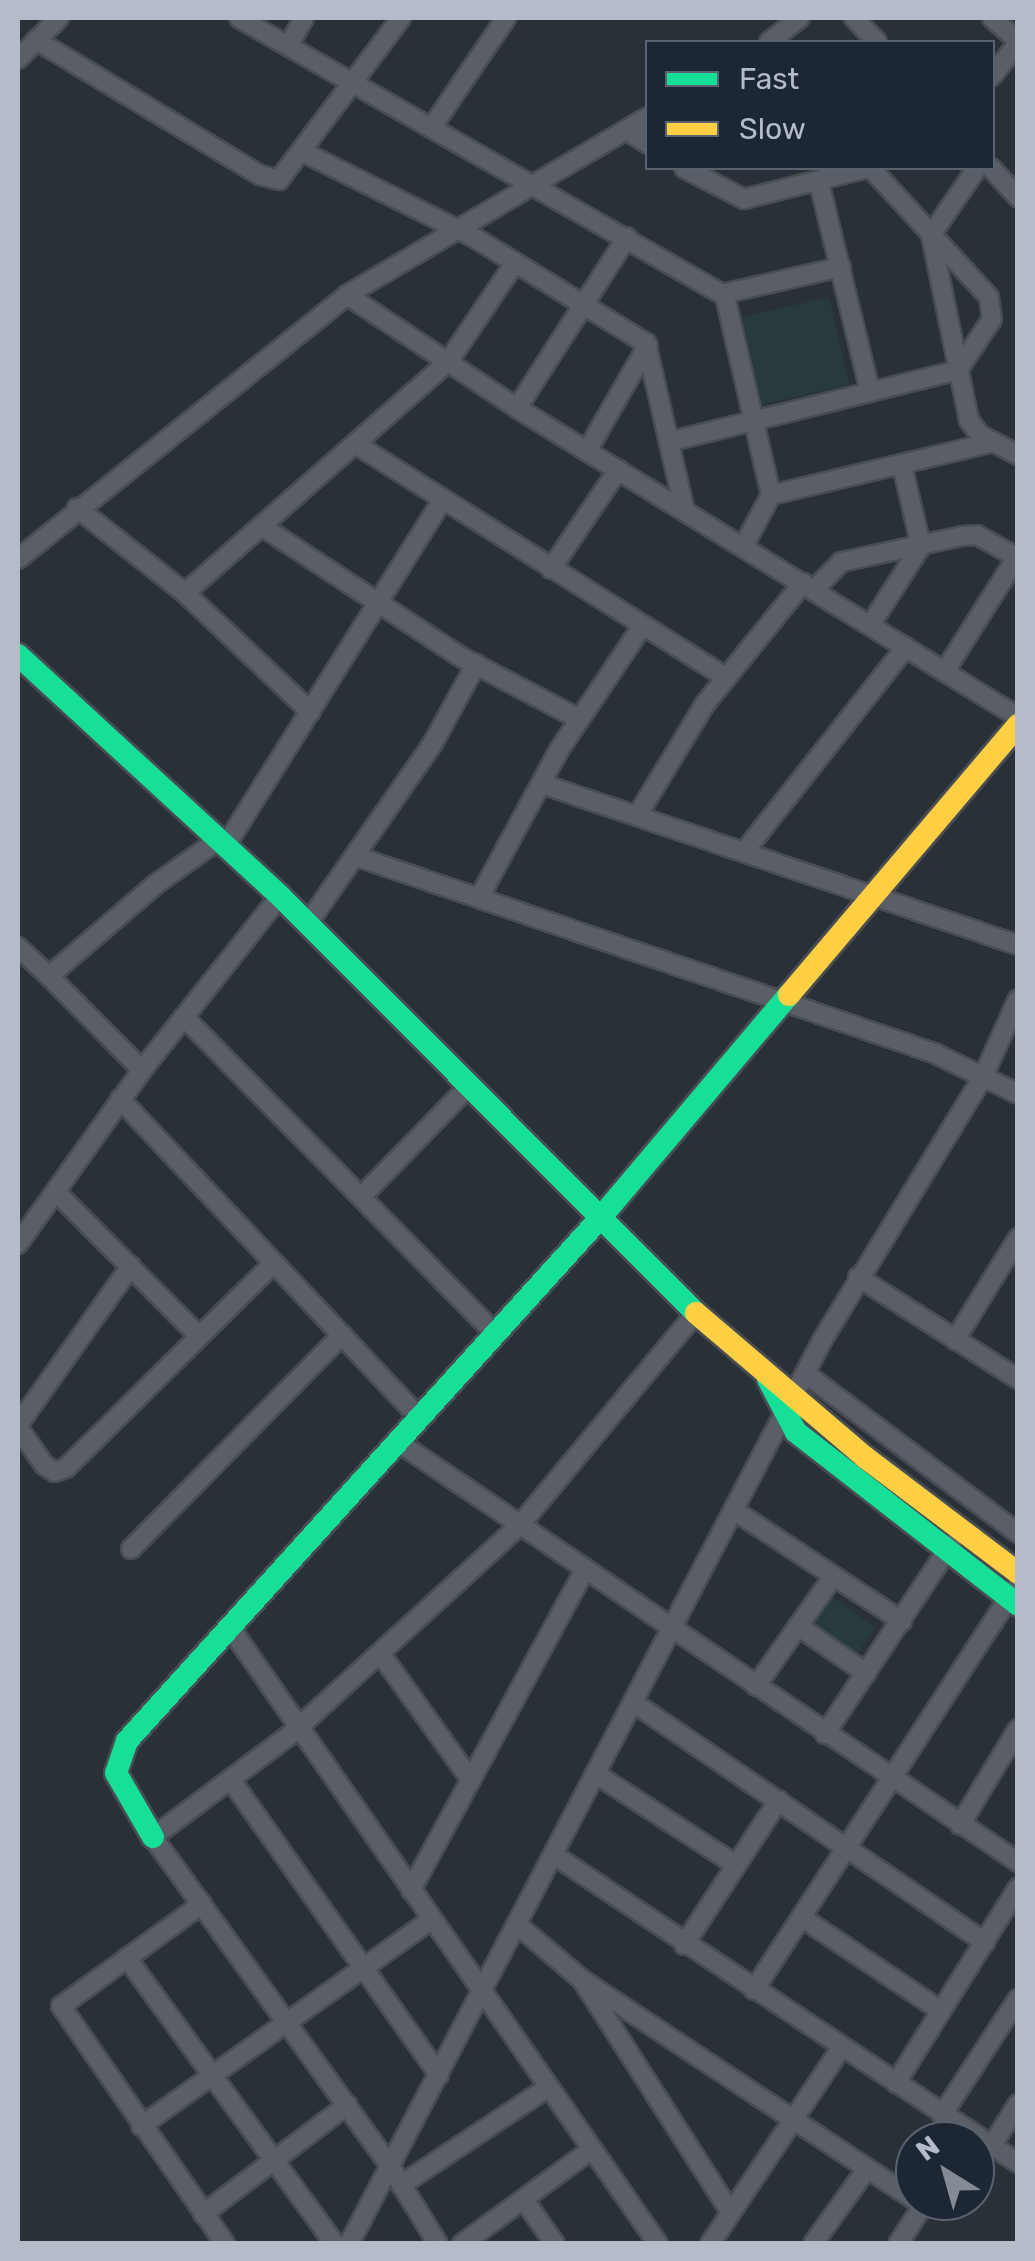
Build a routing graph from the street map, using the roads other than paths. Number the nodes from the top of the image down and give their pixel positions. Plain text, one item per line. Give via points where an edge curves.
1 (59, 18) edge
2 (238, 18) edge
3 (304, 18) edge
4 (401, 18) edge
5 (800, 18) edge
6 (854, 18) edge
7 (992, 18) edge
8 (499, 20) edge
9 (36, 40) junction
10 (771, 40) edge
11 (874, 40) edge
12 (1018, 42) edge
13 (288, 45) junction
14 (18, 59) edge
15 (995, 72) edge
16 (356, 83) junction
17 (645, 119) edge
18 (434, 124) junction
19 (626, 130) junction
20 (645, 142) edge
21 (305, 152) junction
22 (687, 170) edge
23 (862, 170) edge
24 (871, 170) edge
25 (976, 170) edge
26 (992, 170) edge
27 (820, 182) junction
28 (532, 185) junction
29 (1018, 197) edge
30 (455, 228) junction
31 (930, 235) junction
32 (627, 237) junction
33 (514, 264) junction
34 (841, 267) junction
35 (347, 295) junction
36 (726, 296) junction
37 (583, 306) junction
38 (648, 345) junction
39 (448, 362) junction
40 (958, 370) junction
41 (870, 392) junction
42 (517, 408) junction
43 (754, 420) junction
44 (672, 440) junction
45 (1009, 444) edge
46 (357, 446) junction
47 (586, 451) junction
48 (902, 465) junction
49 (618, 470) junction
50 (771, 495) junction
51 (442, 501) junction
52 (684, 507) junction
53 (77, 508) junction
54 (263, 527) junction
55 (745, 543) junction
56 (922, 546) junction
57 (1017, 558) edge
58 (18, 560) edge
59 (550, 569) junction
60 (808, 586) junction
61 (185, 593) junction
62 (382, 602) junction
63 (871, 624) junction
64 (640, 628) junction
65 (906, 647) junction
66 (18, 655) edge
67 (476, 664) junction
68 (945, 671) junction
69 (724, 677) junction
70 (311, 712) junction
71 (579, 719) junction
72 (1018, 721) edge
73 (542, 784) junction
74 (637, 816) junction
75 (223, 842) junction
76 (744, 852) junction
77 (355, 856) junction
78 (280, 896) junction
79 (479, 898) junction
80 (874, 898) junction
81 (308, 923) junction
82 (1018, 945) edge
83 (18, 947) edge
84 (49, 976) junction
85 (1018, 999) edge
86 (782, 1002) junction
87 (184, 1017) junction
88 (142, 1070) junction
89 (984, 1077) junction
90 (472, 1084) junction
91 (1018, 1094) edge
92 (120, 1099) junction
93 (56, 1192) junction
94 (362, 1196) junction
95 (602, 1216) junction
96 (1018, 1238) edge
97 (18, 1244) edge
98 (274, 1262) junction
99 (131, 1266) junction
100 (858, 1277) junction
101 (696, 1314) junction
102 (198, 1334) junction
103 (342, 1335) junction
104 (496, 1336) junction
105 (955, 1340) junction
106 (768, 1379) junction
107 (1018, 1379) edge
108 (802, 1386) junction
109 (421, 1419) junction
110 (786, 1421) junction
111 (18, 1426) edge
112 (401, 1444) junction
113 (736, 1511) junction
114 (518, 1526) junction
115 (960, 1531) junction
116 (1018, 1534) edge
117 (131, 1549) dead end
118 (946, 1552) junction
119 (584, 1571) junction
120 (1018, 1574) edge
121 (833, 1577) junction
122 (1014, 1596) edge
123 (902, 1621) junction
124 (230, 1626) junction
125 (798, 1626) junction
126 (674, 1630) junction
127 (380, 1652) junction
128 (866, 1673) junction
129 (756, 1686) junction
130 (634, 1703) junction
131 (298, 1726) junction
132 (1018, 1729) edge
133 (826, 1734) junction
134 (599, 1776) junction
135 (231, 1780) junction
136 (470, 1780) junction
137 (893, 1780) junction
138 (779, 1800) junction
139 (960, 1825) junction
140 (154, 1836) junction
141 (847, 1849) junction
142 (556, 1856) junction
143 (1018, 1862) edge
144 (736, 1865) junction
145 (1018, 1888) edge
146 (411, 1890) junction
147 (202, 1904) junction
148 (801, 1916) junction
149 (432, 1919) junction
150 (520, 1927) junction
151 (985, 1942) junction
152 (684, 1944) junction
153 (127, 1958) junction
154 (364, 1968) junction
155 (581, 1978) junction
156 (754, 1990) junction
157 (482, 1991) junction
158 (1018, 1998) edge
159 (940, 2010) junction
160 (288, 2021) junction
161 (840, 2050) junction
162 (439, 2075) junction
163 (210, 2078) junction
164 (896, 2083) junction
165 (546, 2088) junction
166 (1018, 2104) edge
167 (347, 2105) junction
168 (942, 2115) junction
169 (794, 2121) junction
170 (948, 2121) edge
171 (141, 2126) junction
172 (995, 2140) edge
173 (995, 2149) edge
174 (592, 2150) junction
175 (273, 2162) junction
176 (1018, 2164) edge
177 (390, 2166) junction
178 (866, 2170) junction
179 (401, 2185) junction
180 (895, 2187) edge
181 (524, 2200) junction
182 (730, 2212) junction
183 (204, 2214) junction
184 (910, 2221) edge
185 (225, 2244) edge
186 (335, 2244) edge
187 (349, 2244) edge
188 (438, 2244) edge
189 (462, 2244) edge
190 (555, 2244) edge
191 (658, 2244) edge
192 (710, 2244) edge
193 (813, 2244) edge
194 (898, 2244) edge

1 - 9 street
2 - 13 street
3 - 13 street
4 - 16 street
5 - 10 street
6 - 11 street
7 - 12 street
8 - 18 street
9 - 14 street
9 - 21 street via 267,178 284,178
12 - 15 street
13 - 16 street
16 - 18 street
16 - 21 street
17 - 19 street
18 - 28 street
19 - 20 street
19 - 28 street
21 - 30 street
22 - 27 street via 736,198
23 - 27 street
24 - 31 street
25 - 31 street
26 - 29 street
27 - 34 street
28 - 30 street
28 - 32 street
30 - 33 street
30 - 35 street
31 - 40 street
31 - 40 street via 989,297 994,311
32 - 36 street
32 - 37 street
33 - 37 street
33 - 39 street
34 - 36 street
34 - 41 street
35 - 39 street
35 - 53 street
36 - 43 street
37 - 38 street
37 - 42 street
38 - 44 street
38 - 47 street
39 - 42 street
39 - 46 street
40 - 41 street
40 - 45 street via 969,420
41 - 43 street
42 - 47 street
43 - 44 street
43 - 50 street
44 - 52 street
45 - 48 street
46 - 51 street
46 - 54 street
47 - 49 street
48 - 50 street
48 - 56 street
49 - 52 street
49 - 59 street
50 - 55 street
51 - 59 street
51 - 62 street
52 - 55 street
53 - 58 street
53 - 61 street
54 - 61 street
54 - 62 street
55 - 60 street
56 - 57 street via 977,535
56 - 60 street via 841,562
56 - 63 street
57 - 68 street
59 - 64 street
60 - 63 street
60 - 69 street
61 - 70 street
62 - 67 street
62 - 70 street
63 - 65 street
64 - 69 street
64 - 71 street
65 - 68 street
65 - 76 street
66 - 75 street
67 - 71 street
67 - 77 street via 433,743
68 - 72 street
69 - 74 street
70 - 75 street
71 - 73 street
72 - 80 street
73 - 74 street
73 - 79 street
74 - 76 street
75 - 78 street
75 - 84 street via 156,884
76 - 80 street
77 - 79 street
77 - 81 street
78 - 81 street
78 - 87 street
79 - 86 street
80 - 82 street
80 - 86 street
81 - 90 street
83 - 84 street
84 - 88 street
85 - 89 street
86 - 89 street via 934,1053
86 - 95 street
87 - 88 street
87 - 94 street
88 - 92 street
89 - 91 street
89 - 100 street
90 - 94 street
90 - 95 street
92 - 93 street
92 - 98 street
93 - 97 street
93 - 99 street
94 - 104 street
95 - 101 street
95 - 104 street
96 - 105 street
98 - 102 street
98 - 103 street
99 - 102 street
99 - 111 street
100 - 105 street
100 - 108 street
101 - 106 street
101 - 114 street
102 - 111 street via 61,1471 44,1466
103 - 109 street
103 - 117 street
104 - 109 street
105 - 107 street
106 - 108 street
106 - 110 street
108 - 110 street
108 - 115 street
108 - 116 street
109 - 112 street
110 - 113 street
110 - 118 street
112 - 114 street
112 - 124 street
113 - 121 street
113 - 126 street
114 - 119 street
114 - 127 street
115 - 118 street
115 - 120 street
118 - 122 street
118 - 123 street
119 - 126 street
119 - 136 street
121 - 123 street
121 - 125 street
122 - 137 street
123 - 128 street
124 - 131 street
124 - 140 street via 118,1754 121,1788
125 - 128 street
125 - 129 street
126 - 129 street
126 - 130 street
127 - 131 street
127 - 136 street
128 - 133 street
129 - 133 street
130 - 134 street
130 - 138 street
131 - 135 street
131 - 146 street
132 - 139 street
133 - 137 street
134 - 142 street
134 - 144 street
135 - 140 street
135 - 154 street
136 - 146 street
137 - 139 street
137 - 141 street
138 - 141 street
138 - 144 street
139 - 143 street
140 - 147 street
141 - 148 street
141 - 151 street
142 - 150 street
142 - 152 street
144 - 152 street
145 - 151 street
146 - 149 street
147 - 153 street
147 - 160 street
148 - 156 street
148 - 159 street
149 - 154 street
149 - 157 street
150 - 155 street
150 - 157 street
151 - 159 street
152 - 156 street
153 - 163 street
153 - 171 street via 62,2006
154 - 160 street
154 - 162 street
155 - 169 street
155 - 182 street
156 - 161 street
157 - 162 street
157 - 165 street
158 - 168 street
159 - 164 street
160 - 163 street
160 - 167 street
161 - 164 street
161 - 169 street
162 - 177 street
163 - 171 street
163 - 175 street
164 - 168 street
165 - 174 street
165 - 179 street
166 - 172 street
167 - 175 street
167 - 177 street
168 - 170 street
169 - 178 street
169 - 182 street
171 - 183 street
173 - 176 street
174 - 181 street
174 - 191 street
175 - 183 street
175 - 186 street
177 - 179 street
177 - 187 street
178 - 180 street
178 - 193 street
179 - 188 street
181 - 189 street
181 - 190 street
182 - 192 street
183 - 185 street
184 - 194 street

